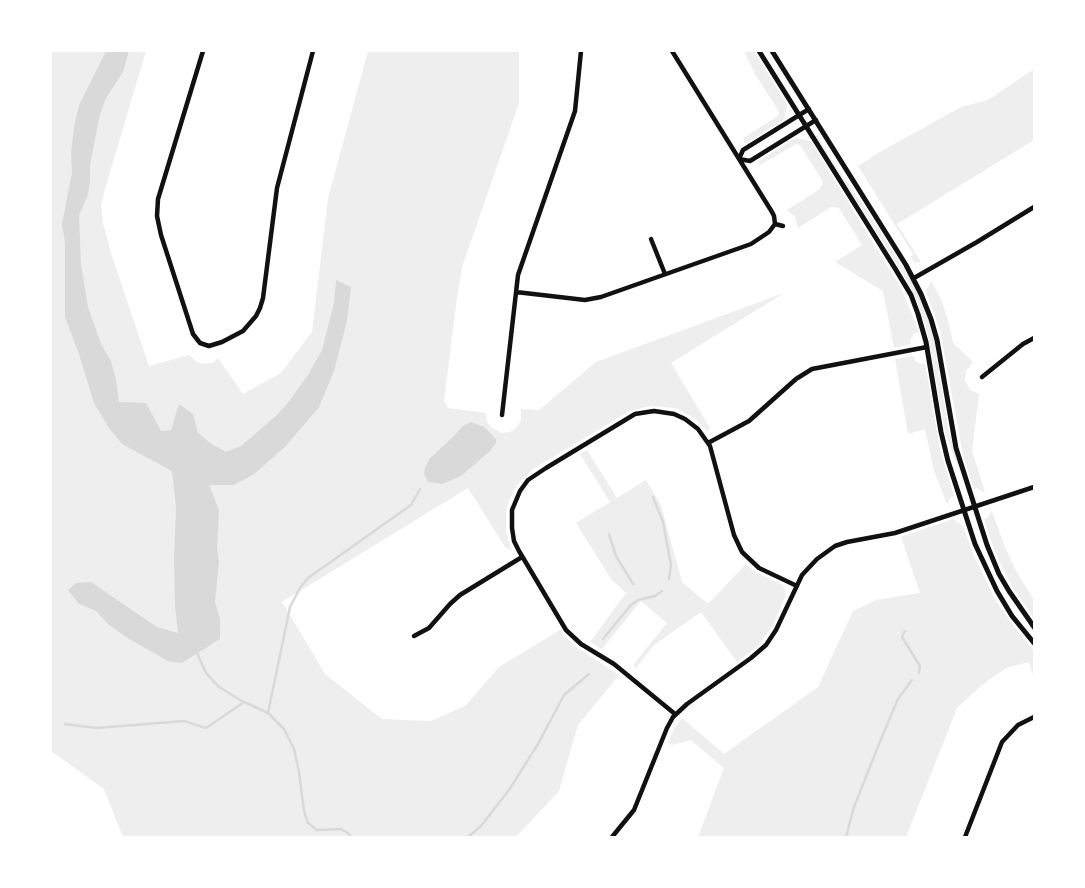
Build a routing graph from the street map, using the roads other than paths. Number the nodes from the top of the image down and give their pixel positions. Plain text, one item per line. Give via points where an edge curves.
1 (202, 51) edge
2 (313, 51) edge
3 (581, 51) edge
4 (671, 51) edge
5 (759, 51) edge
6 (772, 51) edge
7 (809, 109) junction
8 (799, 115) junction
9 (816, 120) junction
10 (805, 126) junction
11 (740, 159) junction
12 (1034, 207) edge
13 (775, 224) junction
14 (783, 226) dead end
15 (651, 239) dead end
16 (665, 274) junction
17 (914, 278) junction
18 (516, 292) junction
19 (1034, 338) edge
20 (927, 347) junction
21 (982, 377) dead end
22 (502, 415) dead end
23 (708, 443) junction
24 (1034, 486) edge
25 (974, 506) junction
26 (964, 510) junction
27 (522, 557) junction
28 (797, 586) junction
29 (1034, 627) edge
30 (414, 636) dead end
31 (1034, 643) edge
32 (675, 715) junction
33 (1034, 717) edge
34 (612, 837) edge
35 (965, 837) edge

1 - 2 street via 156,209 194,334 200,344 209,346 243,331 260,308 277,188
3 - 18 street via 575,111 521,263
4 - 11 street
5 - 8 street
6 - 7 street
7 - 8 street
7 - 9 street
8 - 10 street
8 - 11 street via 743,150
9 - 10 street
9 - 17 street
10 - 11 street via 750,161
10 - 20 street via 907,288
11 - 13 street
12 - 17 street
13 - 14 street
13 - 16 street via 751,244
15 - 16 street
16 - 18 street via 588,300
17 - 25 street via 934,330 956,448
18 - 22 street
19 - 21 street
20 - 23 street via 812,369 749,421
20 - 26 street via 944,442
23 - 27 street via 680,417 660,411 640,413 546,468 524,485 512,510 512,534
23 - 28 street via 742,552 759,568
24 - 25 street
25 - 26 street
25 - 29 street via 999,574
26 - 28 street via 835,547 809,566
26 - 31 street via 989,577
27 - 30 street via 466,591 429,628
27 - 32 street via 572,636
28 - 32 street via 766,645
32 - 34 street via 634,810
33 - 35 street via 1018,725 1002,742

